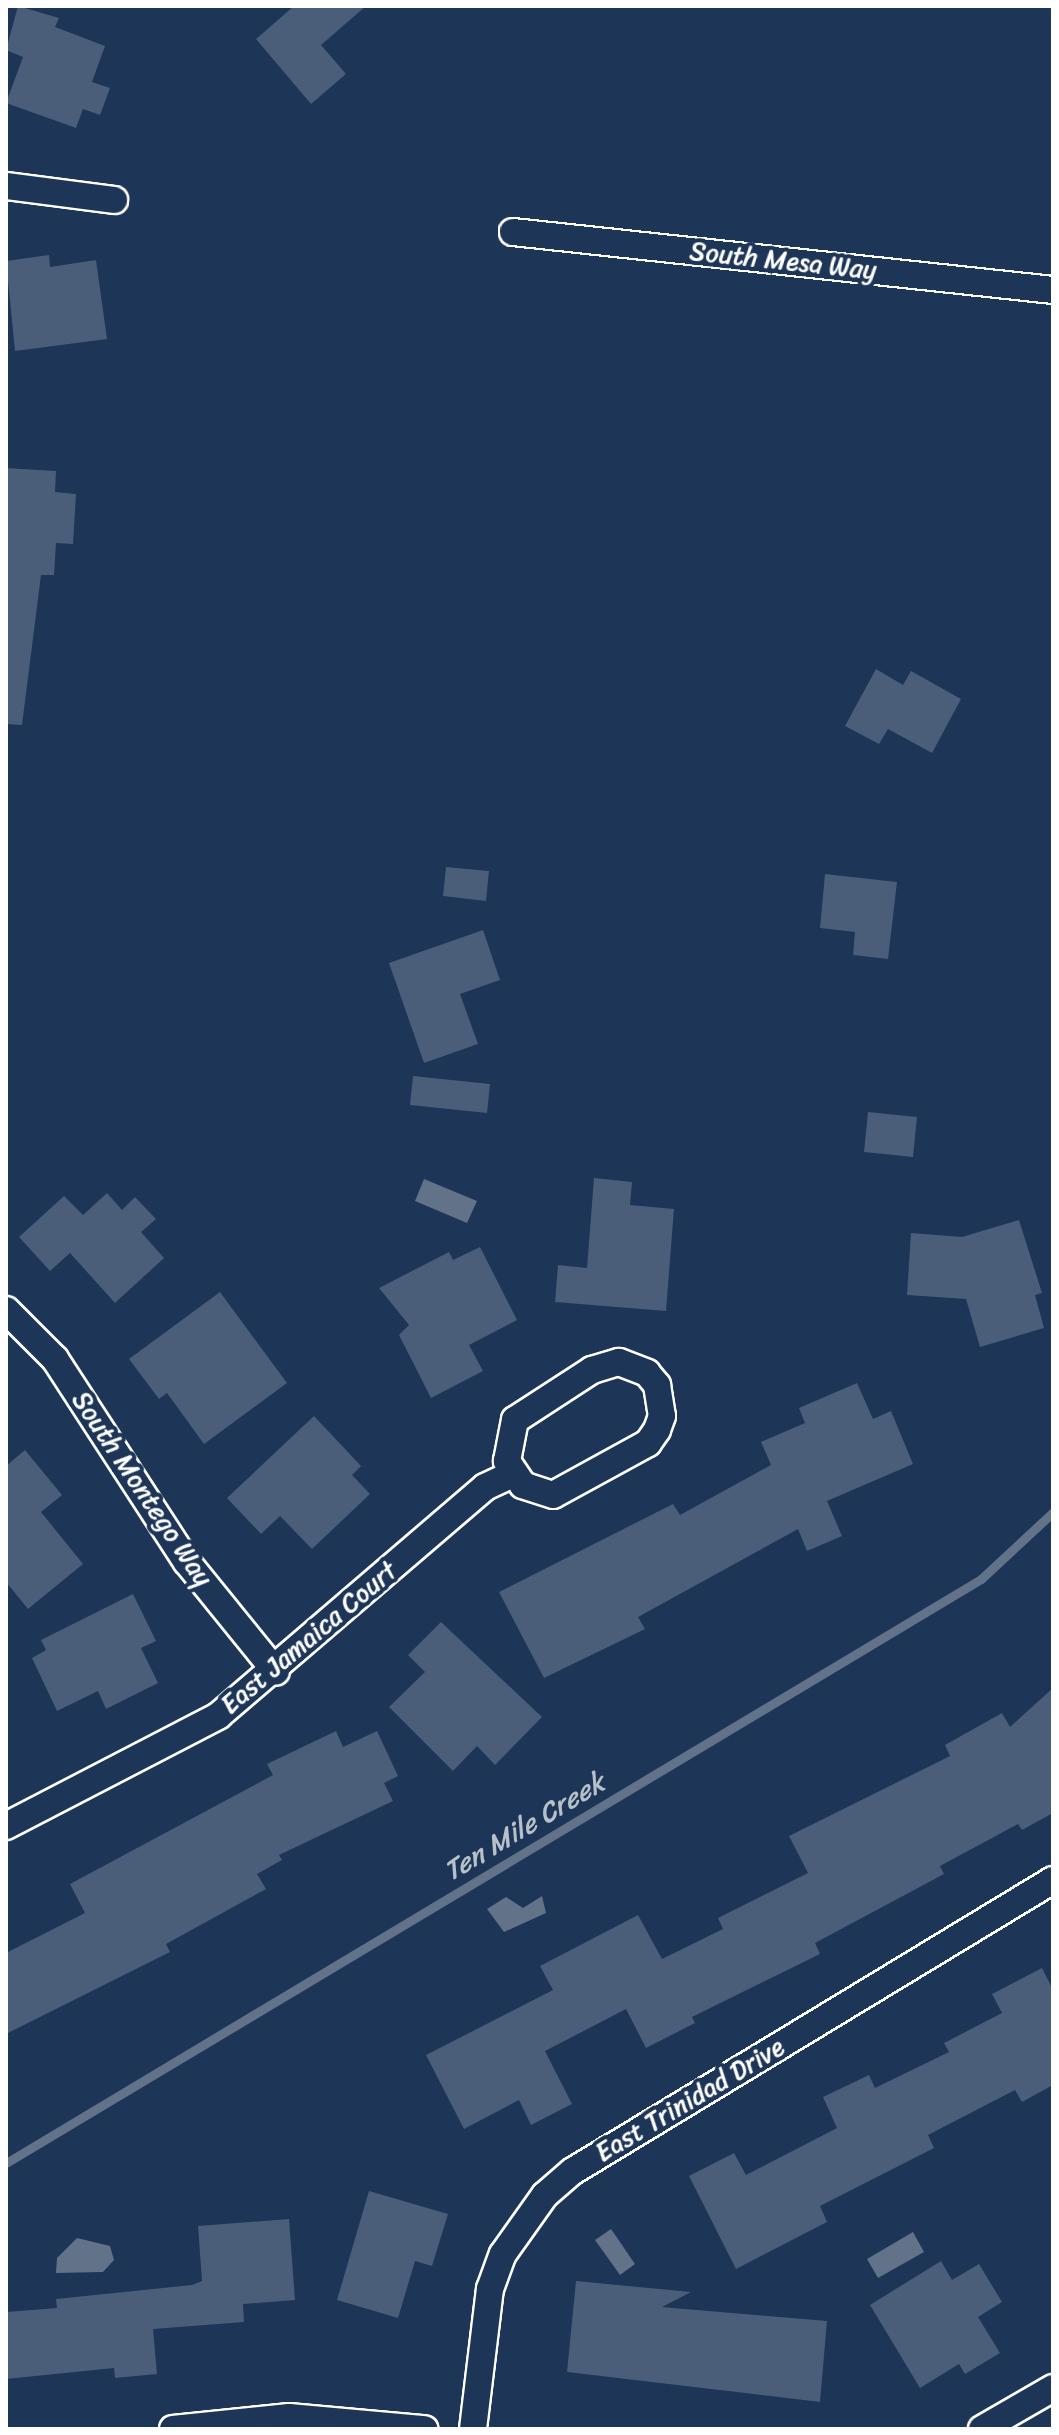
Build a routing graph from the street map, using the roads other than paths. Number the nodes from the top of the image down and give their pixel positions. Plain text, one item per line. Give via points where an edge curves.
1 (6, 186) edge
2 (114, 200) dead end
3 (513, 232) dead end
4 (1053, 290) edge
5 (6, 1310) edge
6 (513, 1474) junction
7 (276, 1672) junction
8 (6, 1826) edge
9 (1053, 1880) edge
10 (1053, 2388) edge
11 (257, 2424) edge
12 (173, 2429) edge
13 (424, 2429) edge
14 (473, 2429) edge
15 (982, 2429) edge

1 - 2 street
3 - 4 street, South Mesa Way
5 - 7 street, South Montego Way via 55,1359 187,1562
6 - 6 street via 505,1447 515,1420 592,1370 634,1365 657,1385 662,1416 648,1443 553,1495 537,1493
6 - 7 street, East Jamaica Court via 485,1487
7 - 8 street, East Jamaica Court via 186,1735
9 - 14 street, East Trinidad Drive via 573,2171 545,2195 503,2254 490,2289
10 - 15 street
11 - 12 street
11 - 13 street

